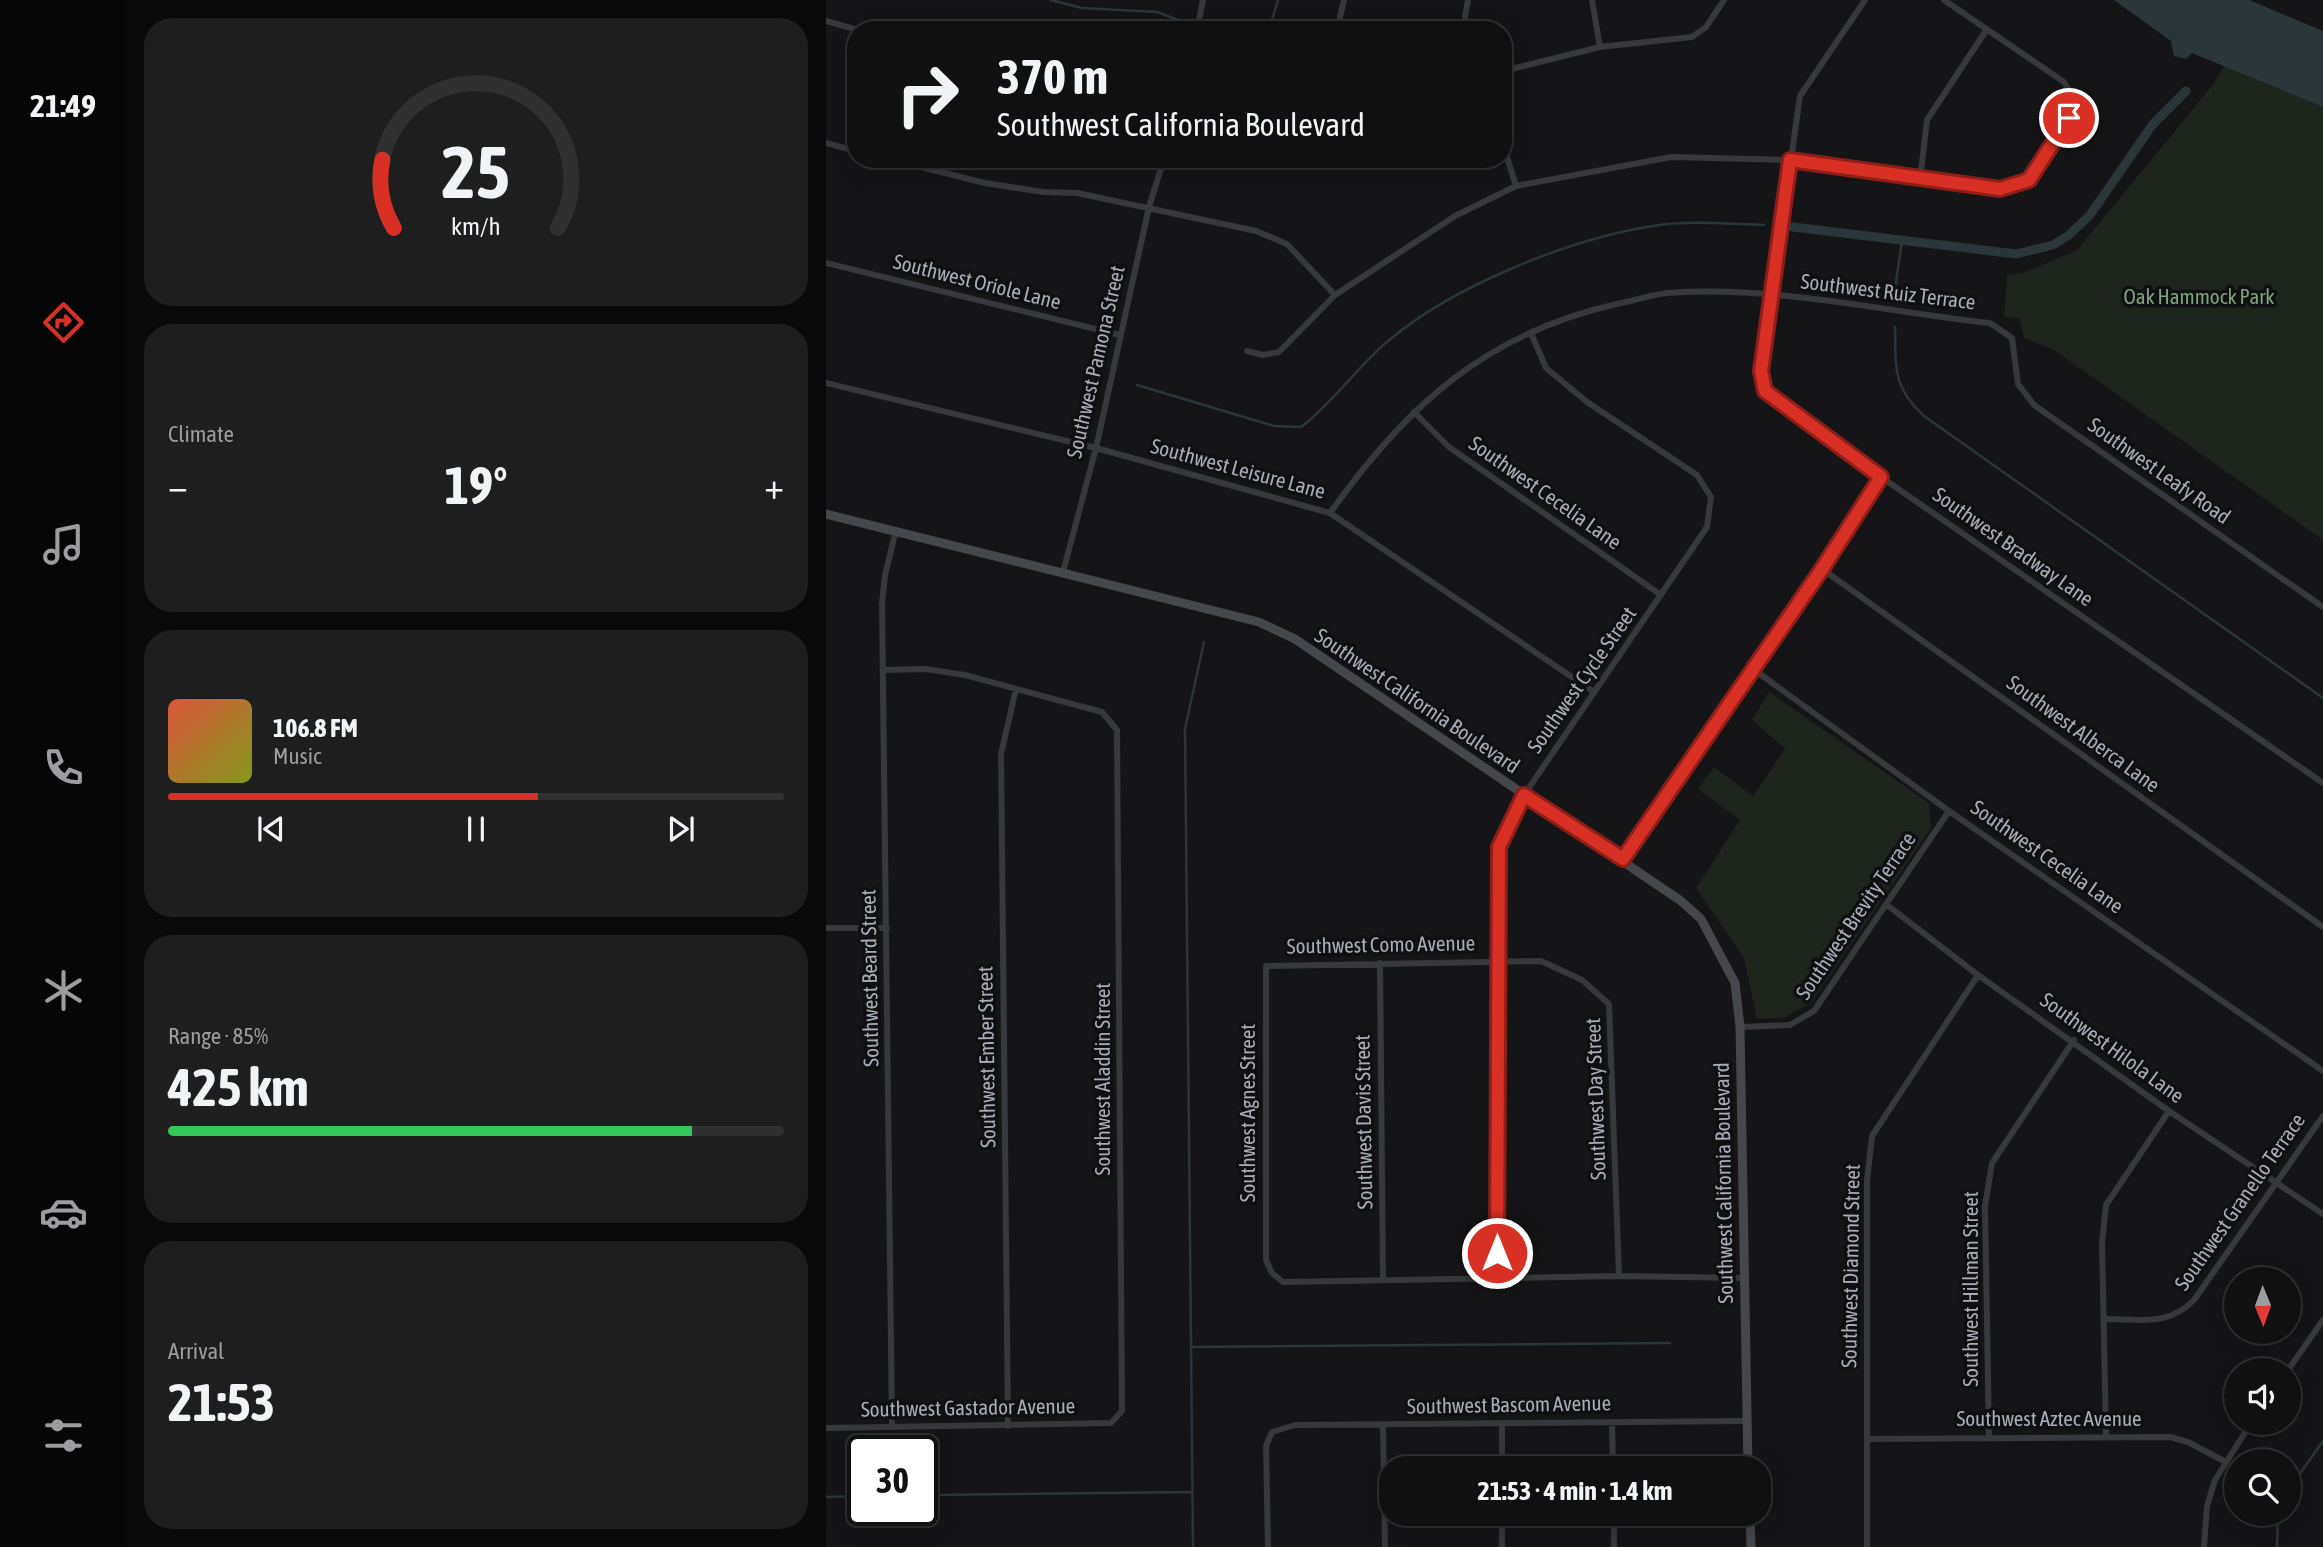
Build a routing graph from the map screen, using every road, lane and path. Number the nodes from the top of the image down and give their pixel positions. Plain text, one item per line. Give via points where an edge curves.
1 (1203, 0) edge
2 (1344, 0) edge
3 (1468, 0) edge
4 (1592, 0) edge
5 (1724, 0) edge
6 (1864, 0) edge
7 (1944, 0) edge
8 (826, 21) edge
9 (1199, 21) edge
10 (1338, 21) edge
11 (1465, 21) edge
12 (847, 27) edge
13 (1987, 29) junction
14 (1600, 47) junction
15 (1512, 69) edge
16 (826, 144) edge
17 (847, 149) edge
18 (1790, 160) junction
19 (923, 168) edge
20 (1161, 168) edge
21 (1510, 168) edge
22 (1920, 180) junction
23 (1516, 186) junction
24 (1150, 207) junction
25 (826, 263) edge
26 (1335, 295) junction
27 (1772, 295) junction
28 (1531, 333) junction
29 (1120, 335) junction
30 (2012, 338) joint
31 (1247, 351) dead end
32 (826, 383) edge
33 (1414, 412) junction
34 (1096, 448) junction
35 (1881, 477) junction
36 (1330, 513) junction
37 (826, 514) edge
38 (895, 530) junction
39 (1822, 569) junction
40 (1063, 572) junction
41 (1661, 595) junction
42 (2323, 607) edge
43 (1753, 669) junction
44 (883, 670) junction
45 (1016, 689) junction
46 (1594, 692) junction
47 (2323, 783) edge
48 (1524, 795) junction
49 (1949, 811) junction
50 (1623, 859) junction
51 (1886, 904) junction
52 (2323, 927) edge
53 (826, 928) edge
54 (887, 929) junction
55 (1497, 960) junction
56 (1380, 962) junction
57 (1266, 966) joint
58 (1978, 975) junction
59 (1740, 1027) junction
60 (2074, 1041) junction
61 (2323, 1071) edge
62 (2169, 1111) junction
63 (2323, 1116) edge
64 (2277, 1181) junction
65 (2323, 1214) edge
66 (1619, 1276) junction
67 (1742, 1278) junction
68 (1496, 1279) junction
69 (1383, 1280) junction
70 (2105, 1319) junction
71 (2323, 1320) edge
72 (2296, 1358) edge
73 (1747, 1421) junction
74 (1612, 1422) junction
75 (1111, 1423) joint
76 (1502, 1423) junction
77 (1383, 1424) junction
78 (1008, 1426) junction
79 (892, 1427) junction
80 (826, 1428) edge
81 (2106, 1436) junction
82 (1989, 1437) junction
83 (1868, 1439) junction
84 (1502, 1456) edge
85 (1613, 1456) edge
86 (1748, 1456) edge
87 (2224, 1461) joint
88 (1502, 1526) edge
89 (1614, 1526) edge
90 (1750, 1526) edge
91 (1268, 1547) edge
92 (1385, 1547) edge
93 (1503, 1547) edge
94 (1614, 1547) edge
95 (1751, 1547) edge
96 (1867, 1547) edge
97 (2204, 1547) edge

1 - 9 street
2 - 10 street
3 - 11 street
4 - 14 street
5 - 14 street via 1706,27 1692,37
6 - 18 street, Southwest Bradway Lane via 1800,96
7 - 13 street
8 - 12 street
13 - 22 street via 1927,120
13 - 22 street via 2064,82 2074,98 2069,118 2029,180 2000,189
14 - 15 street
16 - 17 street
18 - 22 street
18 - 23 street via 1671,157
18 - 27 street, Southwest Bradway Lane
19 - 24 street via 985,184 1077,193
20 - 24 street, Southwest Pamona Street
21 - 23 street
23 - 26 street via 1455,216
24 - 26 street via 1256,231 1287,244
24 - 29 street, Southwest Pamona Street
25 - 29 street, Southwest Oriole Lane
26 - 31 street via 1279,352
27 - 28 street, Southwest Ruiz Terrace via 1668,293 1586,311
27 - 30 street, Southwest Ruiz Terrace via 1990,323
27 - 35 street, Southwest Bradway Lane via 1761,371 1765,391
28 - 33 street, Southwest Ruiz Terrace via 1480,359
28 - 41 street, Southwest Cycle Street via 1546,368 1587,402 1697,475 1711,498 1707,527
29 - 34 street, Southwest Pamona Street
30 - 42 street, Southwest Leafy Road via 2018,384 2034,405
32 - 34 street, Southwest Leisure Lane
33 - 36 street, Southwest Ruiz Terrace via 1383,442
33 - 41 street, Southwest Cecelia Lane via 1449,447
34 - 36 street, Southwest Leisure Lane
34 - 40 street, Southwest Pamona Street
35 - 39 street
35 - 47 street, Southwest Bradway Lane
36 - 46 street, Southwest Leisure Lane
37 - 38 street, Southwest California Boulevard
38 - 40 street, Southwest California Boulevard
38 - 44 street, Southwest Beard Street via 883,587
39 - 43 street
39 - 52 street, Southwest Alberca Lane
40 - 48 street, Southwest California Boulevard via 1277,629
41 - 46 street, Southwest Cycle Street
43 - 49 street, Southwest Cecelia Lane
43 - 50 street
44 - 45 street via 940,670
44 - 54 street, Southwest Beard Street
45 - 75 street, Southwest Aladdin Street via 1102,712 1117,730 1122,1410
45 - 78 street, Southwest Ember Street via 1001,754
46 - 48 street, Southwest Cycle Street
48 - 50 street, Southwest California Boulevard
48 - 55 street, Southwest Cycle Street via 1499,847
49 - 51 street, Southwest Brevity Terrace
49 - 61 street, Southwest Cecelia Lane
50 - 59 street, Southwest California Boulevard via 1701,919 1735,983
51 - 58 street, Southwest Hilola Lane
51 - 59 street, Southwest Brevity Terrace via 1806,1018 1790,1025
53 - 54 street
54 - 79 street, Southwest Beard Street
55 - 56 street, Southwest Como Avenue
55 - 66 street, Southwest Day Street via 1541,961 1582,980 1609,1004
55 - 68 street, Southwest Cycle Street
56 - 57 street, Southwest Como Avenue
56 - 69 street, Southwest Davis Street
57 - 69 street, Southwest Agnes Street via 1266,1260 1283,1282
58 - 60 street, Southwest Hilola Lane
58 - 83 street, Southwest Diamond Street via 1872,1136 1867,1181
59 - 67 street, Southwest California Boulevard
60 - 62 street, Southwest Hilola Lane
60 - 82 street, Southwest Hillman Street via 1992,1163 1985,1206
62 - 64 street, Southwest Hilola Lane
62 - 70 street via 2106,1205 2102,1243
63 - 64 street, Southwest Granello Terrace
64 - 65 street, Southwest Hilola Lane
64 - 70 street, Southwest Granello Terrace via 2179,1315
66 - 67 street
66 - 68 street
67 - 73 street, Southwest California Boulevard
68 - 69 street
70 - 81 street
71 - 72 street
73 - 74 street, Southwest Bascom Avenue
73 - 86 street, Southwest California Boulevard
74 - 76 street, Southwest Bascom Avenue
74 - 85 street
75 - 78 street, Southwest Gastador Avenue
76 - 77 street, Southwest Bascom Avenue
76 - 84 street
77 - 91 street, Southwest Bascom Avenue via 1295,1425 1272,1432 1266,1446
77 - 92 street
78 - 79 street, Southwest Gastador Avenue
79 - 80 street, Southwest Gastador Avenue
81 - 82 street, Southwest Aztec Avenue
81 - 87 street, Southwest Aztec Avenue via 2169,1437
82 - 83 street, Southwest Aztec Avenue
83 - 96 street, Southwest Diamond Street
87 - 97 street via 2210,1495
88 - 93 street
89 - 94 street
90 - 95 street

